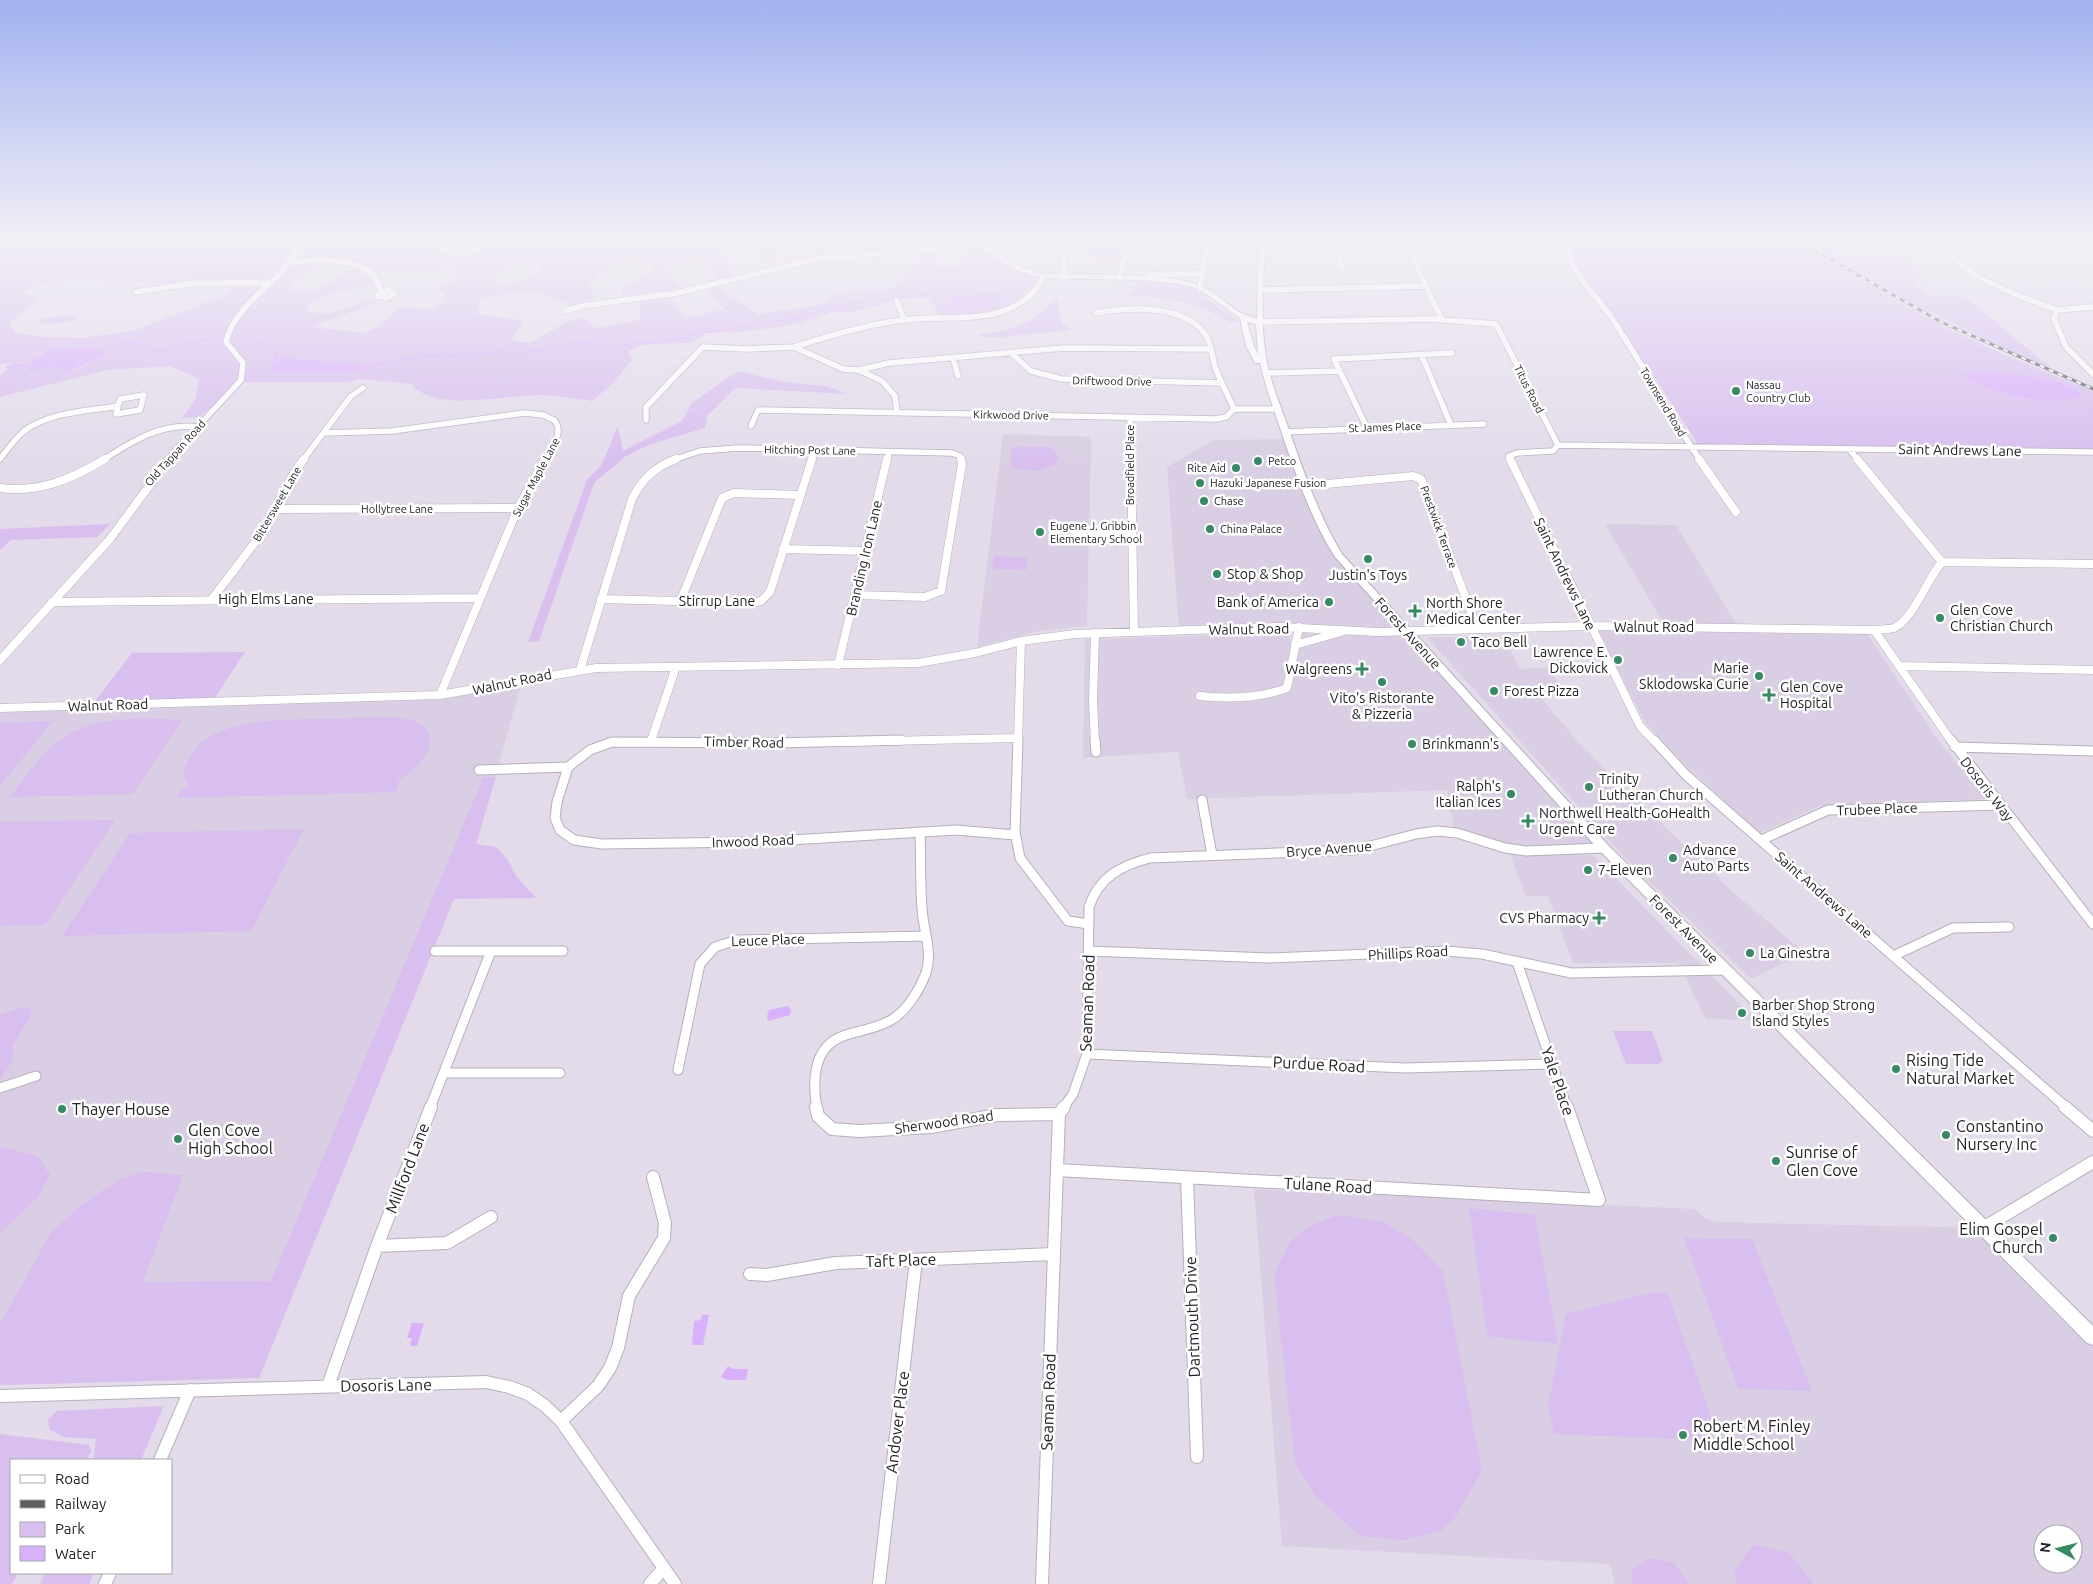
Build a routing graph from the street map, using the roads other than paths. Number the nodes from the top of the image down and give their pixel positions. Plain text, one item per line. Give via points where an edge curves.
1 (240, 316) edge
2 (902, 316) edge
3 (984, 316) edge
4 (1175, 316) edge
5 (1240, 316) edge
6 (1260, 316) edge
7 (1440, 316) edge
8 (1610, 316) edge
9 (2055, 316) edge
10 (1243, 318) junction
11 (904, 320) junction
12 (1442, 320) junction
13 (1260, 322) junction
14 (794, 347) junction
15 (1211, 349) junction
16 (1011, 353) junction
17 (1452, 353) dead end
18 (1421, 354) junction
19 (953, 358) junction
20 (859, 370) junction
21 (1338, 371) junction
22 (1267, 374) junction
23 (2093, 374) edge
24 (958, 376) dead end
25 (1222, 383) junction
26 (363, 388) dead end
27 (118, 406) junction
28 (1234, 409) junction
29 (1278, 409) junction
30 (898, 413) junction
31 (1130, 418) junction
32 (646, 420) dead end
33 (1484, 424) dead end
34 (1451, 425) junction
35 (751, 426) dead end
36 (198, 427) junction
37 (1367, 428) junction
38 (1286, 432) junction
39 (323, 433) junction
40 (1558, 445) junction
41 (1690, 446) junction
42 (1849, 449) junction
43 (815, 450) junction
44 (889, 452) junction
45 (2093, 452) edge
46 (0, 459) edge
47 (1305, 486) junction
48 (0, 488) edge
49 (800, 495) junction
50 (518, 508) junction
51 (276, 509) junction
52 (1736, 512) dead end
53 (1074, 531) dead end
54 (1131, 533) junction
55 (783, 549) junction
56 (866, 551) junction
57 (1942, 562) junction
58 (2093, 564) edge
59 (855, 595) junction
60 (480, 598) junction
61 (212, 599) junction
62 (601, 600) junction
63 (52, 602) junction
64 (680, 602) junction
65 (1590, 626) junction
66 (1299, 628) junction
67 (1477, 628) junction
68 (1894, 628) junction
69 (1345, 630) junction
70 (1406, 630) junction
71 (1874, 630) junction
72 (1134, 632) junction
73 (1095, 633) junction
74 (1025, 640) junction
75 (1295, 645) junction
76 (1887, 649) junction
77 (0, 660) edge
78 (838, 665) junction
79 (1899, 666) junction
80 (676, 667) junction
81 (580, 670) junction
82 (2093, 670) edge
83 (440, 696) junction
84 (1200, 696) dead end
85 (0, 708) edge
86 (1017, 738) junction
87 (651, 741) junction
88 (1955, 747) junction
89 (2093, 751) edge
90 (1096, 752) dead end
91 (568, 768) junction
92 (480, 770) dead end
93 (1202, 800) dead end
94 (2000, 805) junction
95 (920, 832) junction
96 (1015, 835) junction
97 (1761, 840) junction
98 (1604, 848) junction
99 (1212, 855) junction
100 (1089, 924) junction
101 (2093, 924) edge
102 (2009, 927) dead end
103 (926, 936) junction
104 (435, 951) dead end
105 (491, 951) junction
106 (563, 951) dead end
107 (1089, 951) junction
108 (1893, 956) junction
109 (1517, 962) junction
110 (1725, 970) junction
111 (1086, 1054) junction
112 (1552, 1064) junction
113 (678, 1070) dead end
114 (444, 1073) junction
115 (560, 1073) dead end
116 (36, 1076) dead end
117 (0, 1088) edge
118 (1059, 1114) junction
119 (2093, 1131) edge
120 (2093, 1162) edge
121 (1057, 1170) junction
122 (653, 1177) dead end
123 (1187, 1178) junction
124 (1599, 1200) joint
125 (492, 1218) dead end
126 (1984, 1228) junction
127 (377, 1246) junction
128 (1054, 1254) junction
129 (916, 1260) junction
130 (750, 1274) dead end
131 (2093, 1337) edge
132 (328, 1386) junction
133 (190, 1390) junction
134 (0, 1396) edge
135 (561, 1421) junction
136 (1197, 1457) dead end
137 (160, 1459) edge
138 (664, 1568) junction
139 (650, 1584) edge
140 (675, 1584) edge
141 (879, 1584) edge
142 (1042, 1584) edge

1 - 36 street, Old Tappan Road via 226,336 226,342 245,363 246,369 241,380
2 - 11 street
3 - 11 street
4 - 15 street via 1200,330
5 - 10 main road
6 - 13 main road, Forest Avenue
7 - 12 street
8 - 41 street, Townsend Road
9 - 23 street via 2066,347
10 - 13 main road
10 - 22 main road via 1250,346
11 - 14 street
12 - 13 street
12 - 40 street, Titus Road via 1497,325
13 - 22 main road, Forest Avenue via 1259,346
14 - 20 street via 842,369
14 - 32 street via 703,347 646,407
15 - 16 street via 1075,347
15 - 25 street
16 - 19 street
16 - 25 street, Driftwood Drive via 1031,371 1060,379
17 - 18 street
18 - 21 street via 1339,357 1334,360
18 - 34 street
19 - 20 street via 880,364
19 - 24 street
20 - 30 street via 888,386 895,396
21 - 22 street
21 - 37 street
22 - 29 main road, Forest Avenue
25 - 28 street
26 - 39 street, Bittersweet Lane via 351,396
27 - 27 street via 116,414 140,410 144,395 120,399
27 - 46 street via 58,417 37,425 19,436
28 - 29 street, Kirkwood Drive
28 - 31 street, Kirkwood Drive via 1226,417 1216,419
29 - 38 main road, Forest Avenue
30 - 31 street, Kirkwood Drive
30 - 35 street, Kirkwood Drive via 758,410
31 - 54 street, Broadfield Place
33 - 34 street, St James Place
34 - 37 street, St James Place
36 - 48 street via 166,429 135,440 88,469 57,483 22,490
36 - 63 street, Old Tappan Road via 147,484 110,539
37 - 38 street, St James Place
38 - 47 main road, Forest Avenue
39 - 50 street, Sugar Maple Lane via 392,431 518,413 545,415 556,421 560,431
39 - 51 street, Bittersweet Lane via 292,476
40 - 41 street, Saint Andrews Lane
40 - 65 street, Saint Andrews Lane via 1553,451 1509,456
41 - 42 street, Saint Andrews Lane
41 - 52 street
42 - 45 street, Saint Andrews Lane
42 - 57 street
43 - 44 street, Hitching Post Lane
43 - 49 street, Stirrup Lane
43 - 62 street, Hitching Post Lane via 707,450 682,456 657,468 641,481 629,506
44 - 56 street, Branding Iron Lane
44 - 59 street, Hitching Post Lane via 952,453 962,459 942,588 939,593 925,597
47 - 67 street, Prestwick Terrace via 1413,476 1421,479
47 - 70 main road, Forest Avenue via 1321,527 1338,555
49 - 55 street, Stirrup Lane
49 - 64 street via 734,493 722,498
50 - 51 street, Hollytree Lane
50 - 60 street, Sugar Maple Lane
51 - 61 street, Bittersweet Lane via 263,532
53 - 54 street
54 - 72 street, Broadfield Place
55 - 56 street
55 - 64 street, Stirrup Lane via 770,592 761,601
56 - 59 street, Branding Iron Lane
57 - 58 street
57 - 68 street via 1912,611
59 - 78 street, Branding Iron Lane
60 - 61 street, High Elms Lane
60 - 83 street, Sugar Maple Lane
61 - 63 street, High Elms Lane
62 - 64 street, Stirrup Lane
62 - 81 street, Hitching Post Lane
63 - 77 street, Old Tappan Road
65 - 67 street, Walnut Road
65 - 71 street, Walnut Road
65 - 97 street, Saint Andrews Lane via 1640,726 1686,775
66 - 69 street, Walnut Road
66 - 72 street, Walnut Road
66 - 75 street
67 - 70 street, Walnut Road
68 - 71 street, Walnut Road
68 - 76 street
69 - 70 street, Walnut Road
69 - 75 street
70 - 98 main road, Forest Avenue
71 - 76 street, Dosoris Way
72 - 73 street, Walnut Road
73 - 74 street, Walnut Road
73 - 90 street via 1093,700
74 - 78 street, Walnut Road via 936,661
74 - 86 street
75 - 84 street via 1287,688 1274,693
76 - 79 street, Dosoris Way
78 - 80 street, Walnut Road
79 - 82 street
79 - 88 street, Dosoris Way
80 - 81 street, Walnut Road
80 - 87 street
81 - 83 street, Walnut Road
83 - 85 street, Walnut Road
86 - 87 street, Timber Road via 777,743
86 - 96 street
87 - 91 street, Timber Road via 602,744 582,754
88 - 89 street
88 - 94 street, Dosoris Way
91 - 92 street
91 - 95 street, Inwood Road via 555,818 565,834 585,843 757,842
93 - 99 street
94 - 97 street, Trubee Place via 1828,810
94 - 101 street, Dosoris Way
95 - 96 street, Inwood Road via 956,830
95 - 103 street, Sherwood Road
96 - 100 street via 1020,858 1063,916 1075,924
97 - 108 street, Saint Andrews Lane
98 - 99 street, Bryce Avenue via 1521,850 1469,835 1436,831 1355,850
98 - 110 main road, Forest Avenue
99 - 100 street, Bryce Avenue via 1150,858 1118,868 1096,888
100 - 107 street, Seaman Road
102 - 108 street via 1953,928
103 - 113 street, Leuce Place via 737,940 718,944 705,954 700,964
103 - 118 street, Sherwood Road via 929,954 926,972 909,1004 886,1023 843,1036 822,1052 814,1092 816,1108 823,1122 832,1128 868,1131 924,1128 997,1115
104 - 105 street
105 - 106 street
105 - 114 street, Millford Lane
107 - 109 street, Phillips Road via 1269,958 1446,951 1469,952
107 - 111 street, Seaman Road
108 - 119 street, Saint Andrews Lane
109 - 110 street, Phillips Road via 1571,973
109 - 112 street, Yale Place
110 - 126 main road, Forest Avenue
111 - 112 street, Purdue Road via 1369,1067
111 - 118 street, Seaman Road via 1073,1094
112 - 124 street, Yale Place
114 - 115 street
114 - 127 street, Millford Lane
116 - 117 street
118 - 121 street, Seaman Road
120 - 126 street
121 - 123 street, Tulane Road
121 - 128 street, Seaman Road
122 - 135 street via 665,1223 664,1238 629,1296 618,1348 610,1368 598,1386
123 - 124 street, Tulane Road
123 - 136 street, Dartmouth Drive
125 - 127 street via 447,1243
126 - 131 main road, Forest Avenue
127 - 132 street, Millford Lane
128 - 129 street, Taft Place
128 - 142 street, Seaman Road
129 - 130 street, Taft Place via 836,1263 767,1275
129 - 141 street, Andover Place
132 - 133 street, Dosoris Lane
132 - 135 street, Dosoris Lane via 486,1382 506,1385 547,1405
133 - 134 street, Dosoris Lane
133 - 137 street
135 - 138 street, Dosoris Lane
138 - 139 street
138 - 140 street, Dosoris Lane

